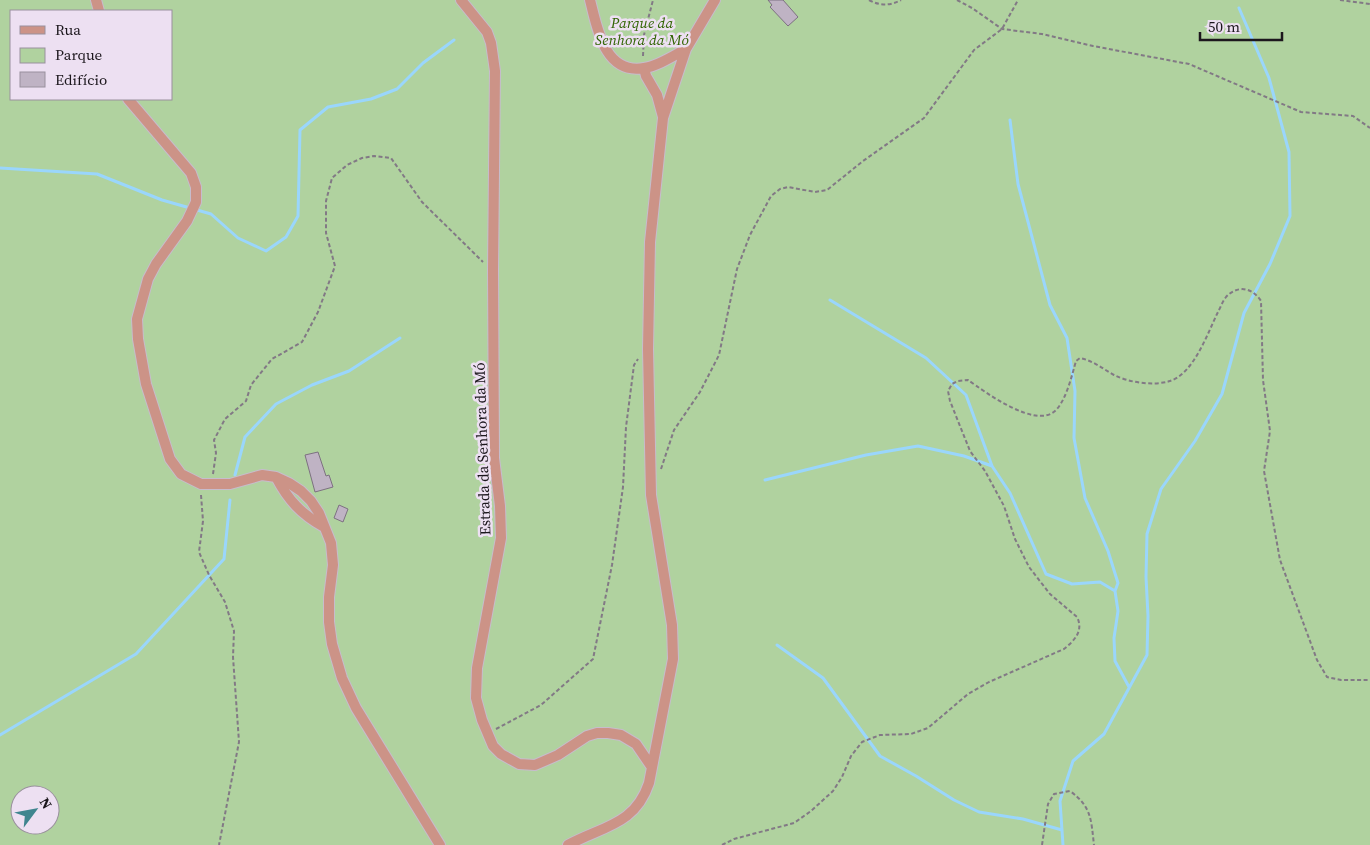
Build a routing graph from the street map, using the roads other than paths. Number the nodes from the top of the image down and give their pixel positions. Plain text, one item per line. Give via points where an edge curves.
1 (460, 0) edge
2 (590, 0) edge
3 (715, 0) edge
4 (686, 49) junction
5 (644, 68) junction
6 (129, 100) edge
7 (663, 118) junction
8 (276, 477) junction
9 (324, 527) junction
10 (651, 766) junction
11 (440, 845) edge
12 (568, 845) edge

1 - 10 street, Estrada da Senhora da Mó via 487,32 495,71 494,458 501,538 477,668 476,698 493,746 519,764 535,765 587,736 615,733 636,744
2 - 5 street via 602,44 609,55 621,65
3 - 4 street
4 - 5 street
4 - 7 street
5 - 7 street via 657,95
6 - 8 street via 191,173 196,187 196,202 187,221 148,279 137,319 146,384 170,459 181,474 201,484 230,484 262,475
7 - 10 street via 650,242 648,349 651,495 672,625 673,659
8 - 9 street via 295,506
8 - 9 street via 301,491 311,501
9 - 11 street via 333,555 329,622 342,678 356,708
10 - 12 street via 646,791 632,813

